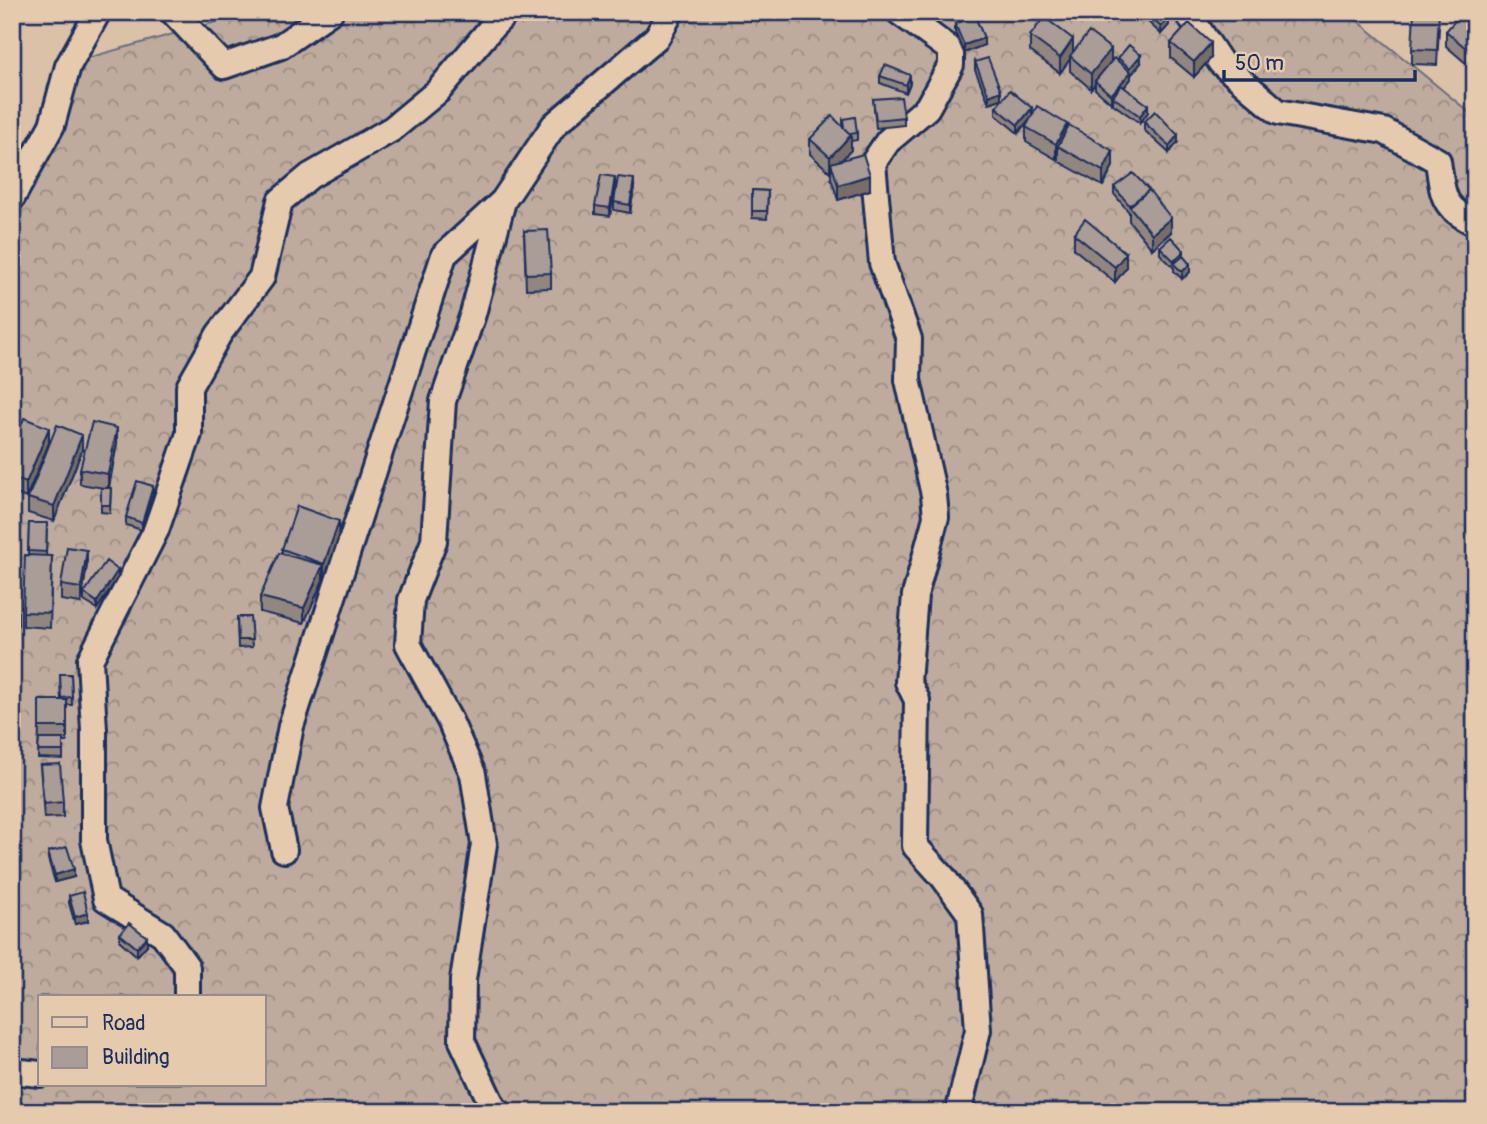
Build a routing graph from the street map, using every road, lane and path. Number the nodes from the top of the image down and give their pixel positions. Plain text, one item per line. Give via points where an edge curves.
1 (98, 12) edge
2 (173, 12) edge
3 (330, 12) edge
4 (507, 12) edge
5 (671, 12) edge
6 (899, 12) edge
7 (1187, 12) edge
8 (12, 198) edge
9 (503, 201) junction
10 (1475, 223) edge
11 (284, 850) dead end
12 (187, 995) edge
13 (12, 1070) edge
14 (38, 1074) edge
15 (499, 1112) edge
16 (963, 1112) edge

1 - 8 street via 68,66 52,125
2 - 3 street via 224,65 281,46
4 - 12 street via 438,91 392,129 310,176 280,201 262,277 219,334 190,387 189,434 156,530 90,660 94,840 106,899 163,934 187,967
5 - 9 street via 657,37 554,125
6 - 16 street via 951,50 951,65 928,108 888,141 873,163 882,263 909,340 908,380 934,495 936,517 915,595 908,682 917,700 915,846 970,914 978,1030 960,1105
7 - 10 street via 1221,63 1278,111 1384,131 1438,161 1443,197 1457,215
9 - 11 street via 444,255 291,726 275,808
9 - 15 street via 473,314 443,401 434,541 411,600 408,643 473,774 484,844 463,980 463,1041
13 - 14 street

